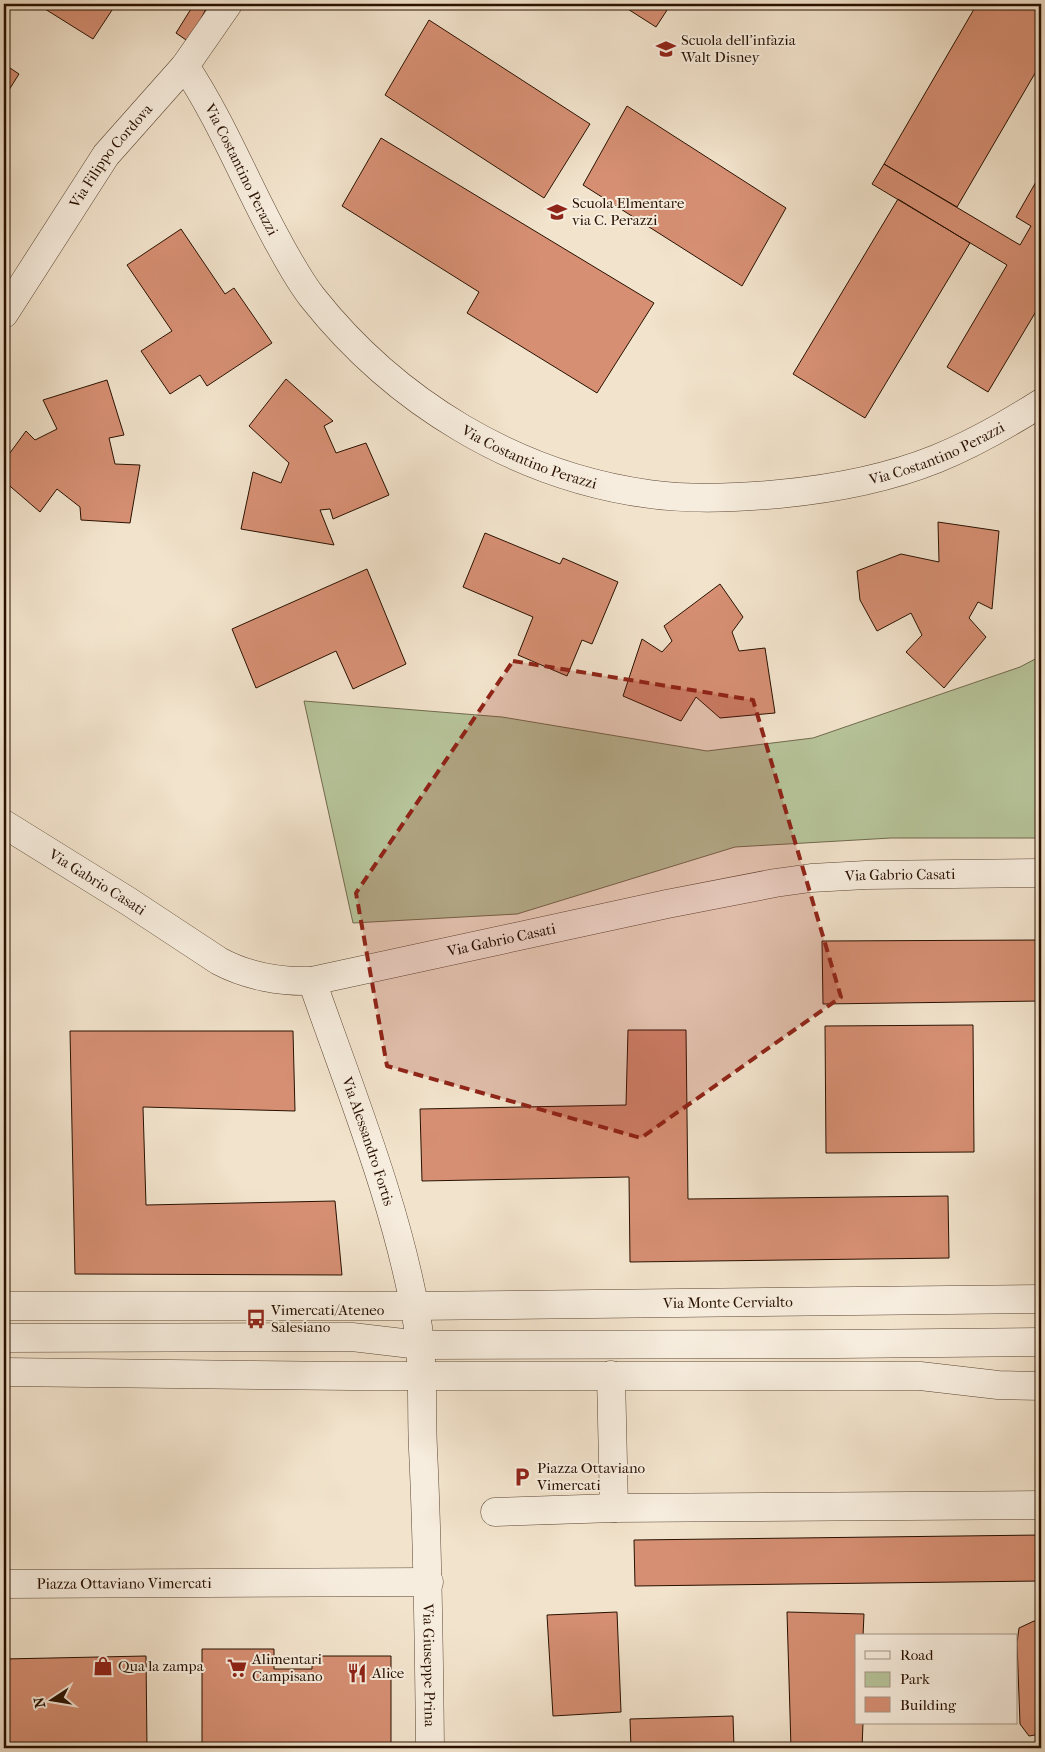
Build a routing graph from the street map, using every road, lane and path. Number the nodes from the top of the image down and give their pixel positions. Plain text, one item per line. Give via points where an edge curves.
1 (228, 4) edge
2 (185, 66) junction
3 (4, 314) edge
4 (1041, 403) edge
5 (4, 824) edge
6 (1041, 873) edge
7 (312, 981) junction
8 (1041, 1299) edge
9 (4, 1306) edge
10 (414, 1306) junction
11 (4, 1338) edge
12 (1041, 1342) edge
13 (420, 1345) junction
14 (4, 1372) edge
15 (323, 1375) junction
16 (611, 1375) junction
17 (422, 1376) junction
18 (1041, 1386) edge
19 (1041, 1505) edge
20 (614, 1508) junction
21 (495, 1512) dead end
22 (428, 1582) junction
23 (4, 1584) edge
24 (430, 1748) edge

1 - 2 street, Via Filippo Cordova
2 - 3 street, Via Filippo Cordova via 106,155
2 - 4 street, Via Costantino Perazzi via 208,102 296,275 344,335 400,386 448,421 495,447 548,469 597,484 671,496 738,497 832,488 906,470 938,458 974,442
5 - 7 street, Via Gabrio Casati via 231,967 278,979
6 - 7 street, Via Gabrio Casati via 866,875 775,883
7 - 10 street, Via Alessandro Fortis via 375,1158
8 - 10 street, Via Monte Cervialto
9 - 10 street
10 - 13 street
11 - 13 street via 352,1337
12 - 13 street
13 - 15 street
13 - 17 street
14 - 15 street
15 - 17 street
16 - 17 street
16 - 18 street via 920,1376 998,1385
16 - 20 street
17 - 22 street
19 - 20 street
20 - 21 street
22 - 23 street, Piazza Ottaviano Vimercati
22 - 24 street, Via Giuseppe Prina

